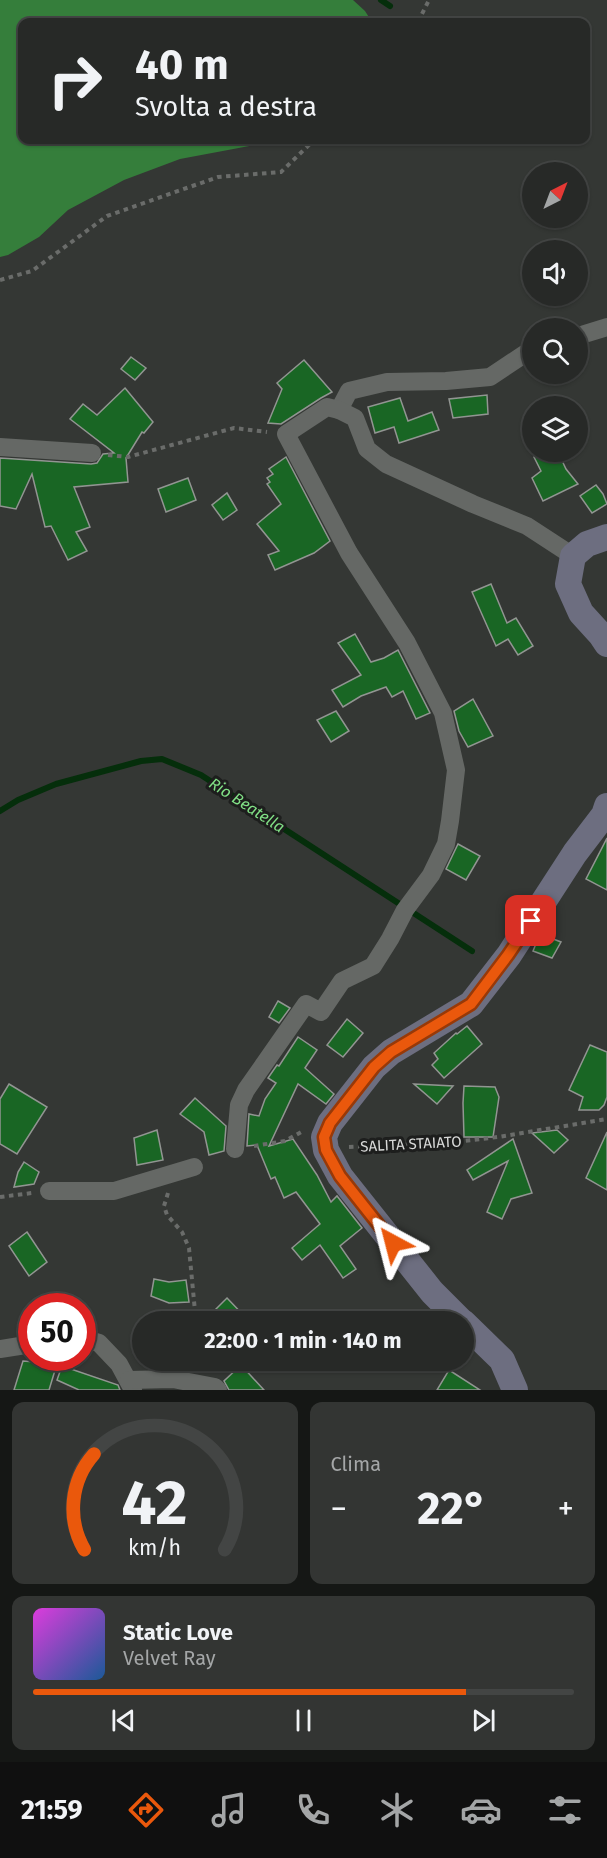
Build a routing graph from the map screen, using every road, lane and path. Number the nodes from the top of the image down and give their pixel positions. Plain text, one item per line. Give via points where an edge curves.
1 (429, 0) edge
2 (420, 18) edge
3 (310, 144) edge
4 (0, 280) edge
5 (607, 327) edge
6 (588, 333) edge
7 (522, 356) edge
8 (339, 410) junction
9 (286, 434) junction
10 (0, 447) edge
11 (92, 453) joint
12 (607, 537) edge
13 (573, 556) junction
14 (607, 645) edge
15 (607, 806) edge
16 (607, 1119) edge
17 (330, 1123) junction
18 (235, 1149) joint
19 (194, 1167) dead end
20 (174, 1173) junction
21 (49, 1191) joint
22 (0, 1197) edge
23 (195, 1311) edge
24 (452, 1311) edge
25 (474, 1333) edge
26 (96, 1342) edge
27 (18, 1346) edge
28 (0, 1349) edge
29 (131, 1385) edge
30 (218, 1390) edge
31 (514, 1390) edge

1 - 2 path
3 - 4 path via 281,172 218,177 107,216 32,271
5 - 6 street
7 - 8 street via 490,378 387,382 349,391
8 - 9 street via 327,407
8 - 13 street via 355,418 368,448 386,464 527,526
9 - 11 path via 234,428 128,457
9 - 18 street via 349,553 428,683 443,713 456,770 446,844 431,875 405,910 373,966 342,981 321,1012 306,1004 246,1090 239,1105
10 - 11 street
12 - 13 main road via 587,544
13 - 14 main road via 568,584 581,613
15 - 17 main road via 604,816 471,1004 391,1052 374,1067
16 - 17 path, SALITA STAIATO via 447,1143 348,1147 343,1142 344,1130
17 - 18 path via 285,1141
17 - 24 main road via 324,1137 326,1150 340,1176 432,1292
19 - 20 street
20 - 21 street via 114,1191
20 - 23 path via 164,1206 189,1248
21 - 22 path
25 - 31 main road via 501,1360
26 - 29 street via 119,1364
27 - 28 street
29 - 30 street via 173,1378

